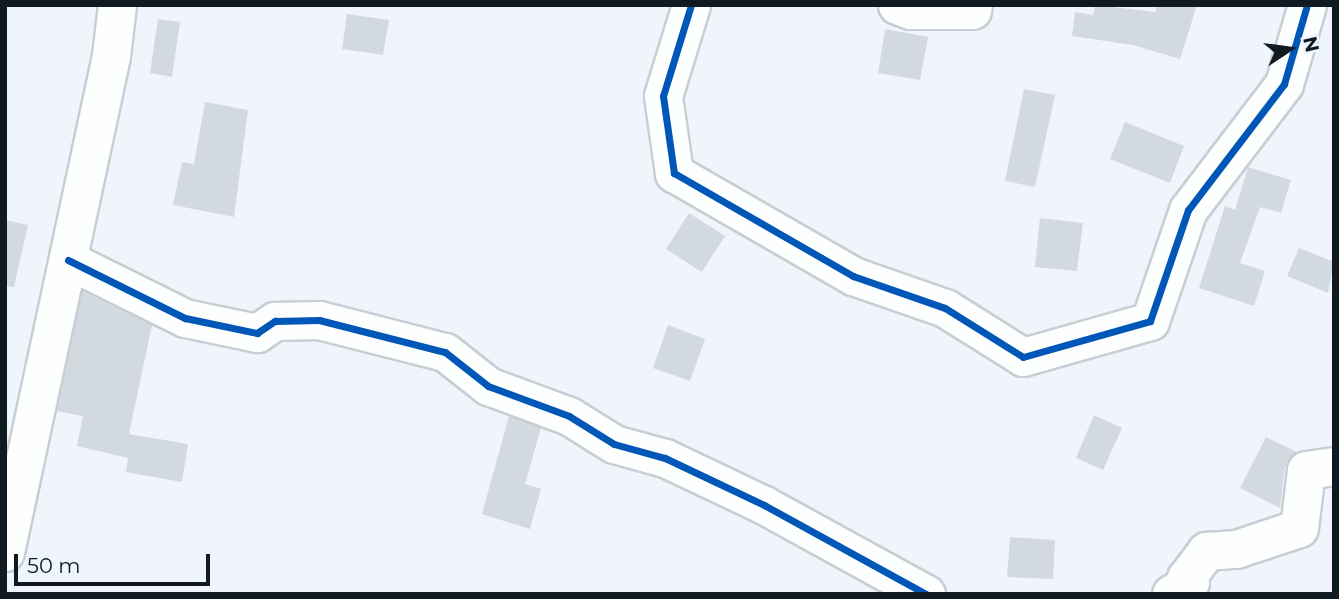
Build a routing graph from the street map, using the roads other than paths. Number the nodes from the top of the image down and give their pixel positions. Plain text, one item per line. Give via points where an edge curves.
1 (117, 5) edge
2 (691, 5) edge
3 (897, 5) edge
4 (973, 5) edge
5 (1307, 5) edge
6 (68, 260) junction
7 (1334, 466) edge
8 (5, 552) edge
9 (926, 594) edge
10 (1171, 594) edge

1 - 6 street
2 - 5 street via 663,96 674,173 853,276 945,309 1023,357 1150,321 1188,210 1284,84
3 - 4 street via 910,10 972,10
6 - 8 street
6 - 9 street via 185,318 257,333 275,321 319,320 445,352 488,386 569,416 614,444 665,458 765,505
7 - 10 street via 1306,470 1298,528 1236,549 1206,551 1186,578 1190,582

